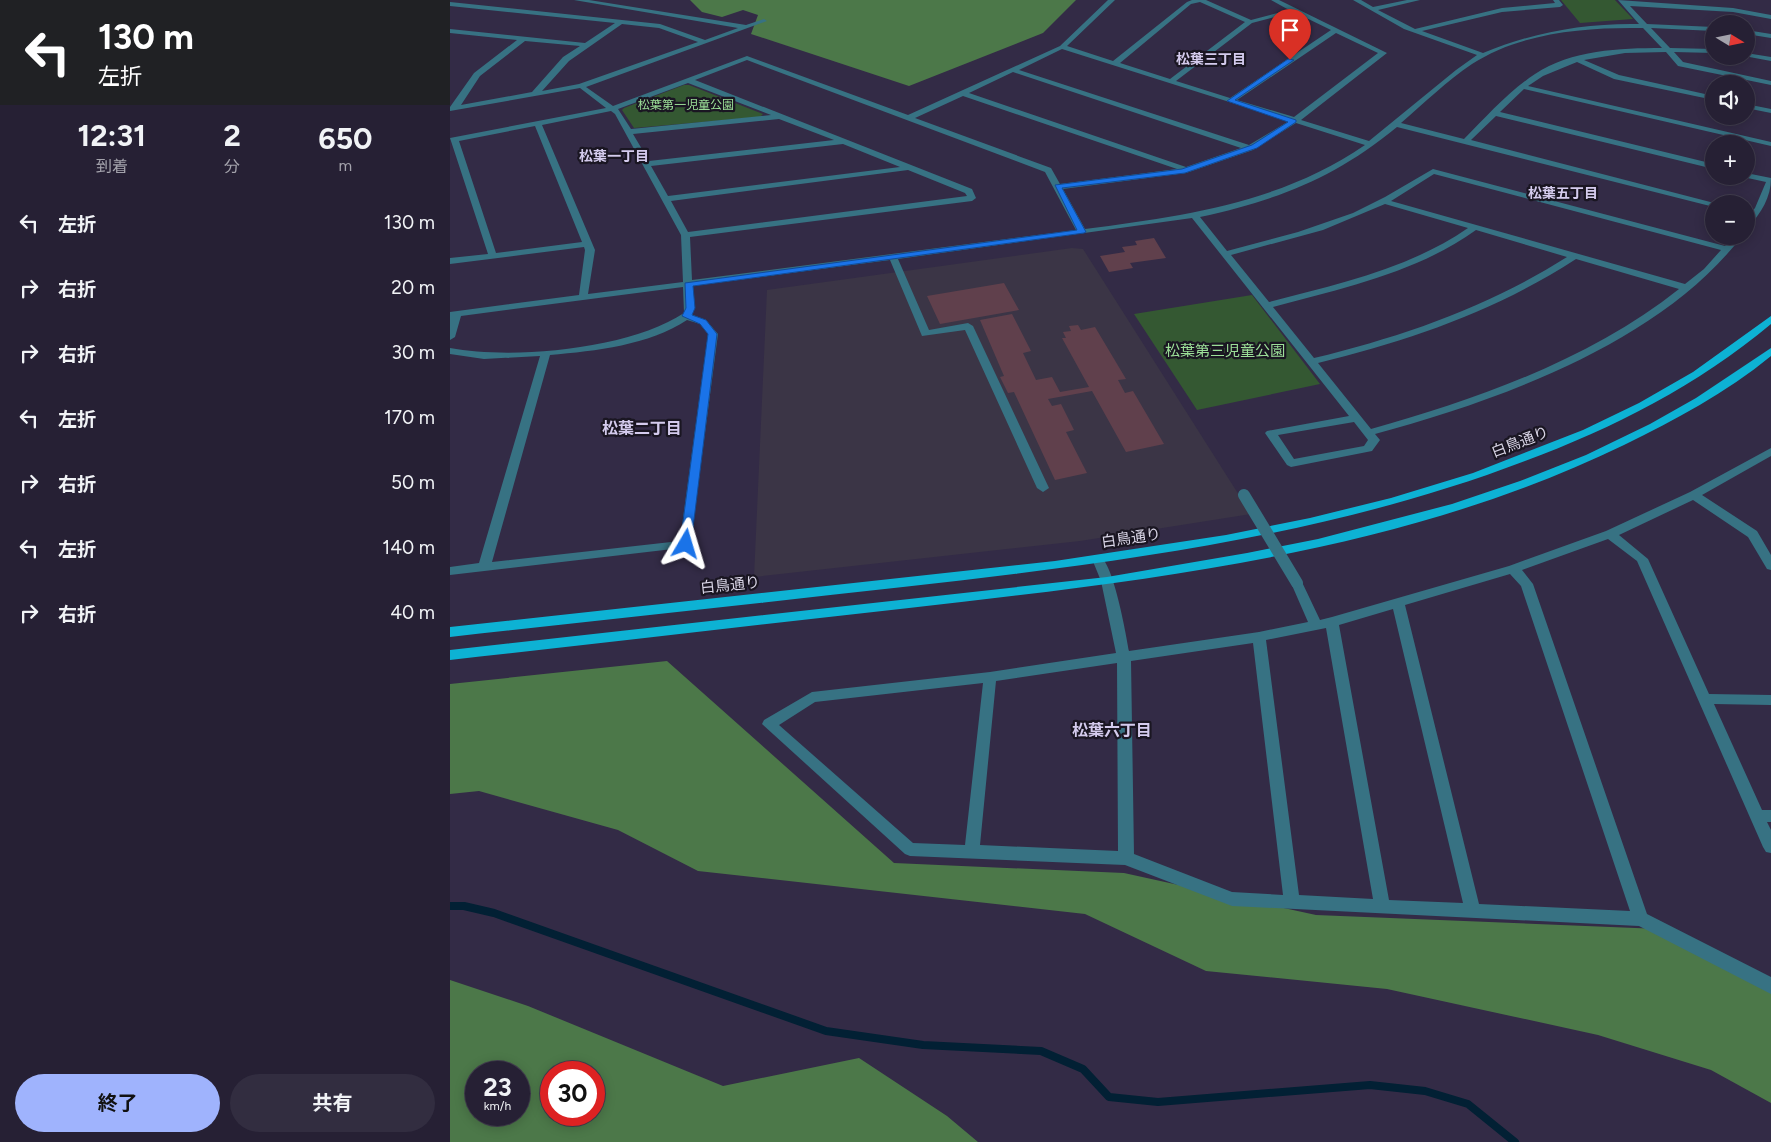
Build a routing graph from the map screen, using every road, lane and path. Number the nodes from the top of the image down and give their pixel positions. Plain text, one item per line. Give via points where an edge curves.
1 (577, 0) edge
2 (1112, 0) edge
3 (1200, 0) edge
4 (1274, 0) edge
5 (1356, 0) edge
6 (1417, 0) edge
7 (1556, 0) edge
8 (1623, 2) edge
9 (450, 4) edge
10 (1372, 9) junction
11 (1296, 10) junction
12 (1768, 15) edge
13 (764, 21) dead end
14 (621, 22) junction
15 (1250, 22) junction
16 (1645, 26) junction
17 (747, 27) junction
18 (1705, 29) edge
19 (1336, 30) junction
20 (450, 31) edge
21 (1415, 31) junction
22 (462, 32) junction
23 (1755, 33) edge
24 (1771, 36) edge
25 (523, 39) junction
26 (450, 40) edge
27 (705, 42) junction
28 (586, 45) junction
29 (1062, 47) junction
30 (1666, 49) junction
31 (1705, 51) edge
32 (1483, 55) junction
33 (1755, 56) edge
34 (1771, 58) edge
35 (1579, 60) junction
36 (1114, 64) junction
37 (1013, 70) junction
38 (688, 80) junction
39 (1170, 82) junction
40 (1771, 83) edge
41 (581, 86) junction
42 (1523, 87) junction
43 (962, 93) junction
44 (534, 95) junction
45 (1705, 96) edge
46 (1230, 101) junction
47 (1755, 108) edge
48 (452, 109) edge
49 (612, 109) junction
50 (1771, 111) edge
51 (1495, 113) junction
52 (779, 117) junction
53 (908, 118) junction
54 (1294, 121) junction
55 (538, 124) junction
56 (1396, 124) junction
57 (628, 132) junction
58 (452, 139) edge
59 (1466, 141) junction
60 (844, 142) junction
61 (1370, 144) junction
62 (1771, 144) edge
63 (1250, 148) junction
64 (646, 164) junction
65 (1705, 164) edge
66 (910, 168) junction
67 (1186, 170) junction
68 (1755, 177) edge
69 (1771, 181) edge
70 (1057, 186) junction
71 (665, 198) junction
72 (1383, 201) junction
73 (1705, 202) edge
74 (1755, 206) edge
75 (1194, 215) junction
76 (1475, 228) junction
77 (1082, 232) junction
78 (685, 235) junction
79 (588, 244) junction
80 (1730, 245) edge
81 (1727, 249) junction
82 (1226, 254) junction
83 (493, 256) junction
84 (1574, 256) junction
85 (893, 257) junction
86 (450, 261) edge
87 (688, 284) junction
88 (1687, 288) junction
89 (584, 298) junction
90 (1267, 306) junction
91 (454, 315) edge
92 (687, 316) junction
93 (1771, 318) edge
94 (450, 338) edge
95 (450, 351) edge
96 (1771, 351) edge
97 (546, 353) junction
98 (1311, 362) junction
99 (1356, 418) junction
100 (1368, 433) junction
101 (1769, 454) edge
102 (1043, 488) dead end
103 (1244, 495) dead end
104 (1694, 495) junction
105 (1610, 534) junction
106 (1098, 559) junction
107 (1771, 566) edge
108 (484, 567) junction
109 (1513, 569) junction
110 (450, 571) edge
111 (1107, 581) junction
112 (1398, 603) junction
113 (1332, 622) junction
114 (1316, 626) junction
115 (450, 632) edge
116 (1259, 636) junction
117 (450, 655) edge
118 (1124, 657) junction
119 (990, 676) junction
120 (1705, 699) junction
121 (1771, 700) edge
122 (1764, 816) edge
123 (1771, 847) edge
124 (972, 852) junction
125 (1126, 858) junction
126 (1292, 902) junction
127 (1382, 907) junction
128 (1473, 912) junction
129 (1641, 919) junction
130 (1771, 986) edge

1 - 17 street
2 - 29 street
3 - 15 street
3 - 36 street via 1190,3
4 - 11 street
5 - 10 street
6 - 10 street
7 - 21 street via 1560,5 1502,10
8 - 12 street
8 - 16 street
9 - 14 street
10 - 21 street
11 - 15 street
11 - 19 street
13 - 17 street
14 - 27 street via 660,26
14 - 28 street
15 - 39 street
16 - 18 street
16 - 30 street
16 - 32 street via 1555,33 1510,44
17 - 27 street
19 - 46 street
19 - 54 street via 1383,53
20 - 22 street
21 - 32 street
22 - 25 street
22 - 26 street
23 - 24 street
25 - 28 street
25 - 48 street via 477,75
27 - 41 street
28 - 44 street via 566,60
29 - 36 street
29 - 37 street
30 - 31 street
30 - 35 street
30 - 40 street via 1681,64
32 - 56 street via 1462,68
33 - 34 street
35 - 42 street via 1550,69
35 - 45 street via 1617,77
36 - 39 street
37 - 43 street
37 - 63 street
38 - 49 street
38 - 52 street
38 - 53 street via 747,58
39 - 46 street
41 - 44 street
41 - 49 street
42 - 51 street
42 - 62 street
43 - 53 street
43 - 67 street
44 - 48 street
46 - 54 street
47 - 50 street
49 - 55 street
49 - 57 street via 618,113
51 - 59 street
51 - 65 street
52 - 57 street
52 - 60 street
53 - 70 street via 1048,170
54 - 61 street
54 - 63 street
55 - 58 street
55 - 79 street
56 - 59 street
56 - 61 street
57 - 64 street
58 - 83 street
59 - 73 street
60 - 64 street
60 - 66 street
61 - 75 street via 1333,169 1285,191
63 - 67 street
64 - 71 street
66 - 71 street
66 - 78 street via 969,192 972,198
67 - 70 street
68 - 69 street
69 - 74 street
70 - 77 street
71 - 78 street
72 - 76 street
72 - 81 street via 1433,171
72 - 82 street via 1314,230
75 - 77 street
75 - 82 street
76 - 84 street
76 - 90 street via 1428,255 1396,268
77 - 85 street
78 - 87 street
79 - 83 street
79 - 89 street
80 - 81 street
81 - 88 street
82 - 90 street
83 - 86 street
84 - 88 street
84 - 98 street via 1502,300 1458,319
85 - 87 street
85 - 102 street via 926,334 968,326
87 - 89 street
87 - 92 street via 690,308
88 - 100 street via 1672,301 1607,340 1525,379 1478,399
89 - 91 street
90 - 98 street
91 - 94 street
92 - 97 street via 639,337
92 - 108 street via 703,322 713,334 686,544
93 - 106 main road, 白鳥通り via 1702,371 1653,401 1516,462 1372,507 1185,547
95 - 97 street via 482,356
96 - 111 main road via 1726,384 1614,447 1495,493 1389,526 1193,568
97 - 108 street
98 - 99 street
99 - 100 street
99 - 100 street via 1272,434 1291,463 1368,449 1374,440
101 - 104 street
103 - 114 street, bridge via 1297,583
104 - 105 street
104 - 107 street via 1753,534
105 - 109 street
105 - 120 street via 1642,558
106 - 111 street
106 - 115 main road, 白鳥通り
108 - 110 street
109 - 112 street
109 - 129 street via 1527,584
111 - 117 main road
111 - 118 street
112 - 113 street
112 - 128 street
113 - 114 street
113 - 127 street
114 - 116 street
116 - 118 street
116 - 126 street
118 - 119 street
118 - 125 street
119 - 124 street
119 - 124 street via 812,696 769,724 910,849
120 - 121 street
120 - 122 street
122 - 123 street
124 - 125 street
125 - 126 street via 1232,899
126 - 127 street
127 - 128 street
128 - 129 street
129 - 130 street

